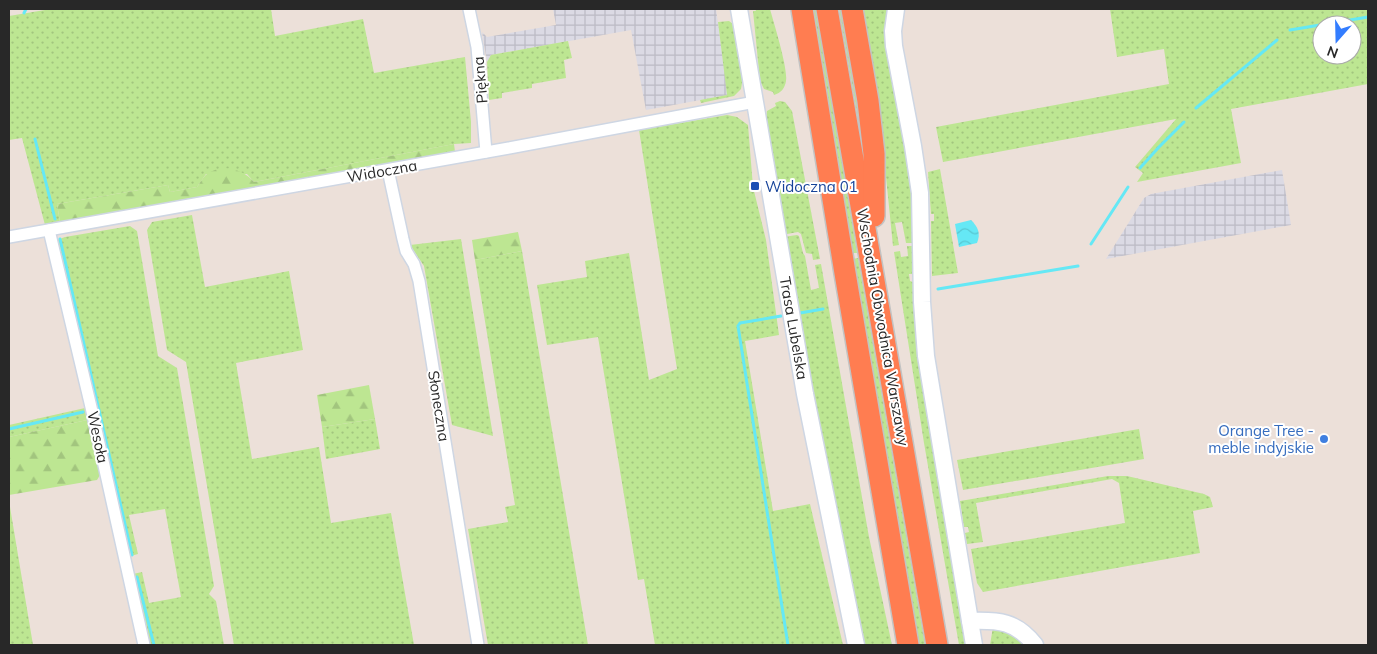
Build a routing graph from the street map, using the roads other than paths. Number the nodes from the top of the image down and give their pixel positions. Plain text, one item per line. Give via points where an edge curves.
1 (469, 9) edge
2 (740, 9) edge
3 (790, 9) edge
4 (802, 9) edge
5 (827, 9) edge
6 (852, 9) edge
7 (896, 9) edge
8 (808, 36) junction
9 (755, 102) junction
10 (486, 152) junction
11 (388, 170) junction
12 (49, 230) junction
13 (9, 238) edge
14 (874, 274) junction
15 (970, 621) junction
16 (144, 645) edge
17 (478, 645) edge
18 (856, 645) edge
19 (908, 645) edge
20 (938, 645) edge
21 (974, 645) edge
22 (1035, 645) edge

1 - 10 street, Piękna via 477,47
2 - 9 street, Trasa Lubelska
3 - 8 highway
4 - 8 highway, Wschodnia Obwodnica Warszawy
5 - 14 highway, Wschodnia Obwodnica Warszawy
6 - 14 highway via 874,154
7 - 15 street via 894,46 920,193 926,356
8 - 19 highway, Wschodnia Obwodnica Warszawy via 846,283
9 - 10 street, Widoczna
9 - 18 street, Trasa Lubelska via 805,394
10 - 11 street, Widoczna
11 - 12 street, Widoczna
11 - 17 street, Słoneczna via 406,251 419,281
12 - 13 street, Widoczna
12 - 16 street, Wesoła
14 - 20 highway, Wschodnia Obwodnica Warszawy
15 - 21 street
15 - 22 street via 1008,623

